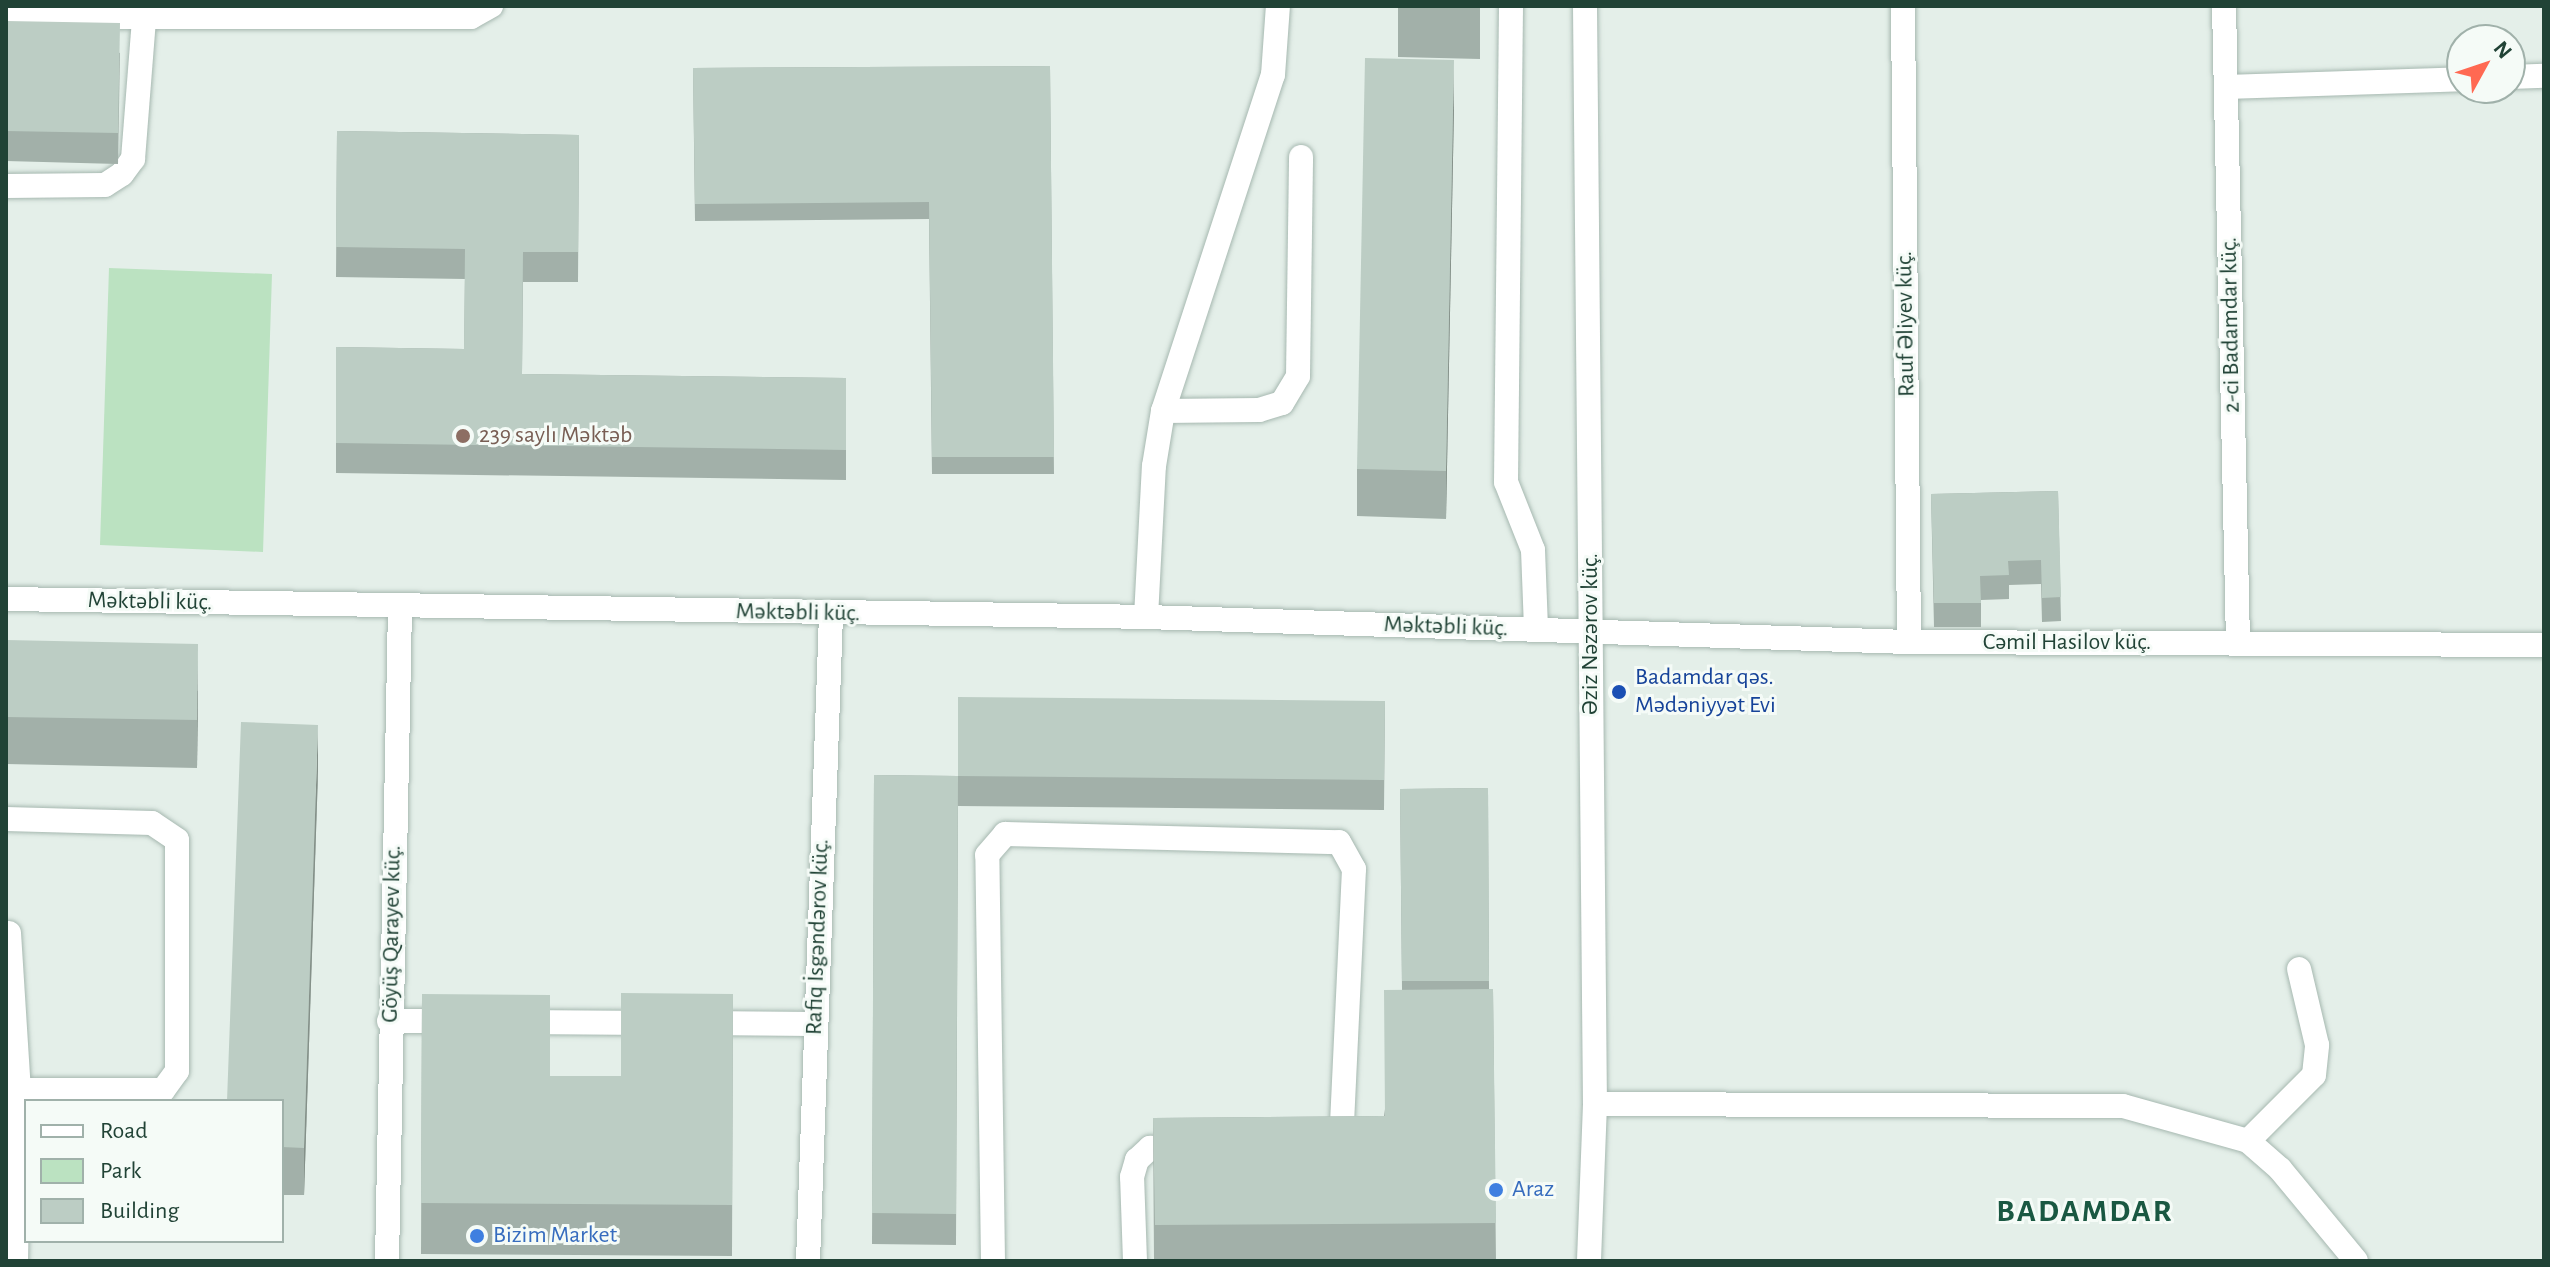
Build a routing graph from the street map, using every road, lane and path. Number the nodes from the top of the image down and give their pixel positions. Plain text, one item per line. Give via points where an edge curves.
1 (491, 6) edge
2 (1278, 6) edge
3 (1511, 6) edge
4 (1585, 6) edge
5 (1903, 6) edge
6 (2224, 6) edge
7 (59, 12) edge
8 (6, 17) edge
9 (144, 20) junction
10 (2446, 80) edge
11 (2226, 87) junction
12 (1301, 157) dead end
13 (6, 186) edge
14 (1163, 411) junction
15 (6, 599) edge
16 (400, 607) junction
17 (831, 614) junction
18 (1146, 617) junction
19 (1536, 629) junction
20 (1590, 631) junction
21 (1909, 642) junction
22 (2238, 644) junction
23 (2544, 645) edge
24 (6, 819) edge
25 (9, 933) dead end
26 (2299, 969) dead end
27 (389, 1021) junction
28 (814, 1024) junction
29 (19, 1090) junction
30 (1595, 1104) junction
31 (2248, 1141) junction
32 (1304, 1144) edge
33 (1212, 1147) edge
34 (16, 1261) edge
35 (387, 1261) edge
36 (808, 1261) edge
37 (993, 1261) edge
38 (1135, 1261) edge
39 (1589, 1261) edge
40 (2356, 1261) edge

1 - 9 street via 471,17
2 - 14 street via 1273,75
3 - 19 street via 1506,482 1533,550
4 - 20 street, Əziz Nəzərov küç.
5 - 21 street, Rauf Əliyev küç.
6 - 11 street, 2-ci Badamdar küç.
7 - 8 street
7 - 9 street
9 - 13 street via 133,159 122,174 105,185
10 - 11 street
11 - 22 street, 2-ci Badamdar küç.
12 - 14 street via 1298,376 1282,403 1259,410
14 - 18 street via 1154,466
15 - 16 street, Məktəbli küç.
16 - 17 street, Məktəbli küç.
16 - 27 street, Göyüş Qarayev küç.
17 - 18 street, Məktəbli küç.
17 - 28 street, Rafiq İsgəndərov küç.
18 - 19 street, Məktəbli küç.
19 - 20 street, Məktəbli küç.
20 - 21 street, Cəmil Hasilov küç.
20 - 30 street, Əziz Nəzərov küç.
21 - 22 street, Cəmil Hasilov küç.
22 - 23 street, Cəmil Hasilov küç.
24 - 29 street via 152,823 177,840 177,1071 163,1090
25 - 29 street
26 - 31 street via 2317,1045 2314,1075
27 - 28 street
27 - 35 street, Göyüş Qarayev küç.
28 - 36 street, Rafiq İsgəndərov küç.
29 - 34 street
30 - 31 street via 2123,1106
30 - 39 street, Əziz Nəzərov küç.
31 - 40 street via 2280,1169
32 - 37 street via 1335,1144 1342,1126 1354,869 1339,842 1005,834 987,855
33 - 38 street via 1150,1148 1137,1160 1132,1177

